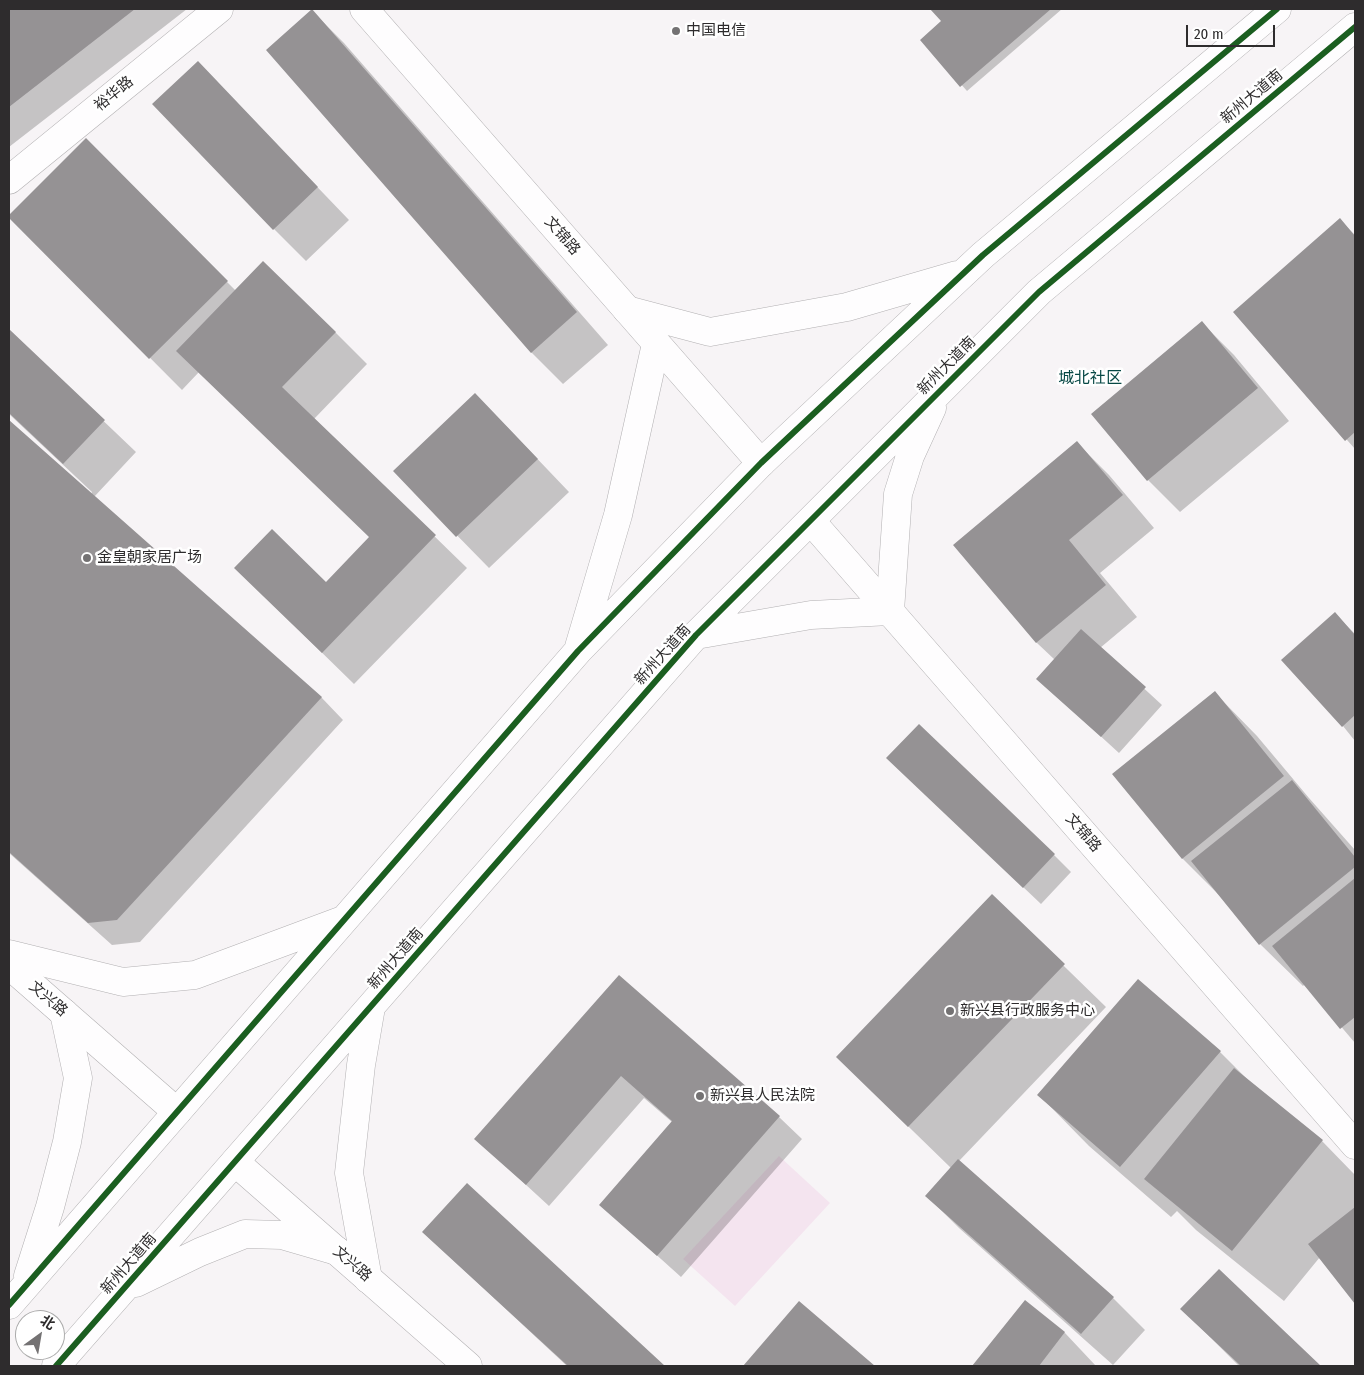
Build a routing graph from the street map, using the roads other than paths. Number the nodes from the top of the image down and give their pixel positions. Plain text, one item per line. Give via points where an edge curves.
1 (219, 9) edge
2 (364, 9) edge
3 (1277, 9) edge
4 (1355, 27) edge
5 (9, 180) edge
6 (964, 273) junction
7 (627, 310) junction
8 (656, 344) junction
9 (939, 392) junction
10 (761, 463) junction
11 (811, 521) junction
12 (890, 611) junction
13 (696, 635) junction
14 (578, 651) junction
15 (344, 920) junction
16 (9, 954) edge
17 (9, 965) edge
18 (371, 1007) junction
19 (64, 1013) junction
20 (177, 1112) junction
21 (1355, 1145) edge
22 (235, 1162) junction
23 (337, 1251) junction
24 (368, 1279) junction
25 (124, 1289) junction
26 (17, 1296) edge
27 (56, 1366) edge
28 (468, 1366) edge

1 - 5 main road, 裕华路
2 - 7 main road, 文锦路
3 - 6 main road
4 - 9 main road, 新州大道南 via 1039,292
6 - 7 main road via 847,307 710,332
6 - 10 main road
7 - 8 main road, 文锦路
8 - 10 main road, 文锦路
8 - 14 main road via 618,516
9 - 11 main road, 新州大道南
9 - 12 main road via 910,456 898,494
10 - 14 main road
11 - 12 main road, 文锦路
11 - 13 main road, 新州大道南
12 - 13 main road via 811,614
12 - 21 main road, 文锦路
13 - 18 main road, 新州大道南
14 - 15 main road
15 - 16 main road via 195,975 123,982
15 - 20 main road
17 - 19 main road, 文兴路
18 - 22 main road, 新州大道南
18 - 24 main road via 349,1173
19 - 20 main road, 文兴路
19 - 26 main road via 78,1078 67,1142 50,1207
20 - 26 main road
22 - 23 main road, 文兴路
22 - 25 main road, 新州大道南
23 - 24 main road, 文兴路
23 - 25 main road via 282,1235 245,1234
24 - 28 main road, 文兴路
25 - 27 main road, 新州大道南

